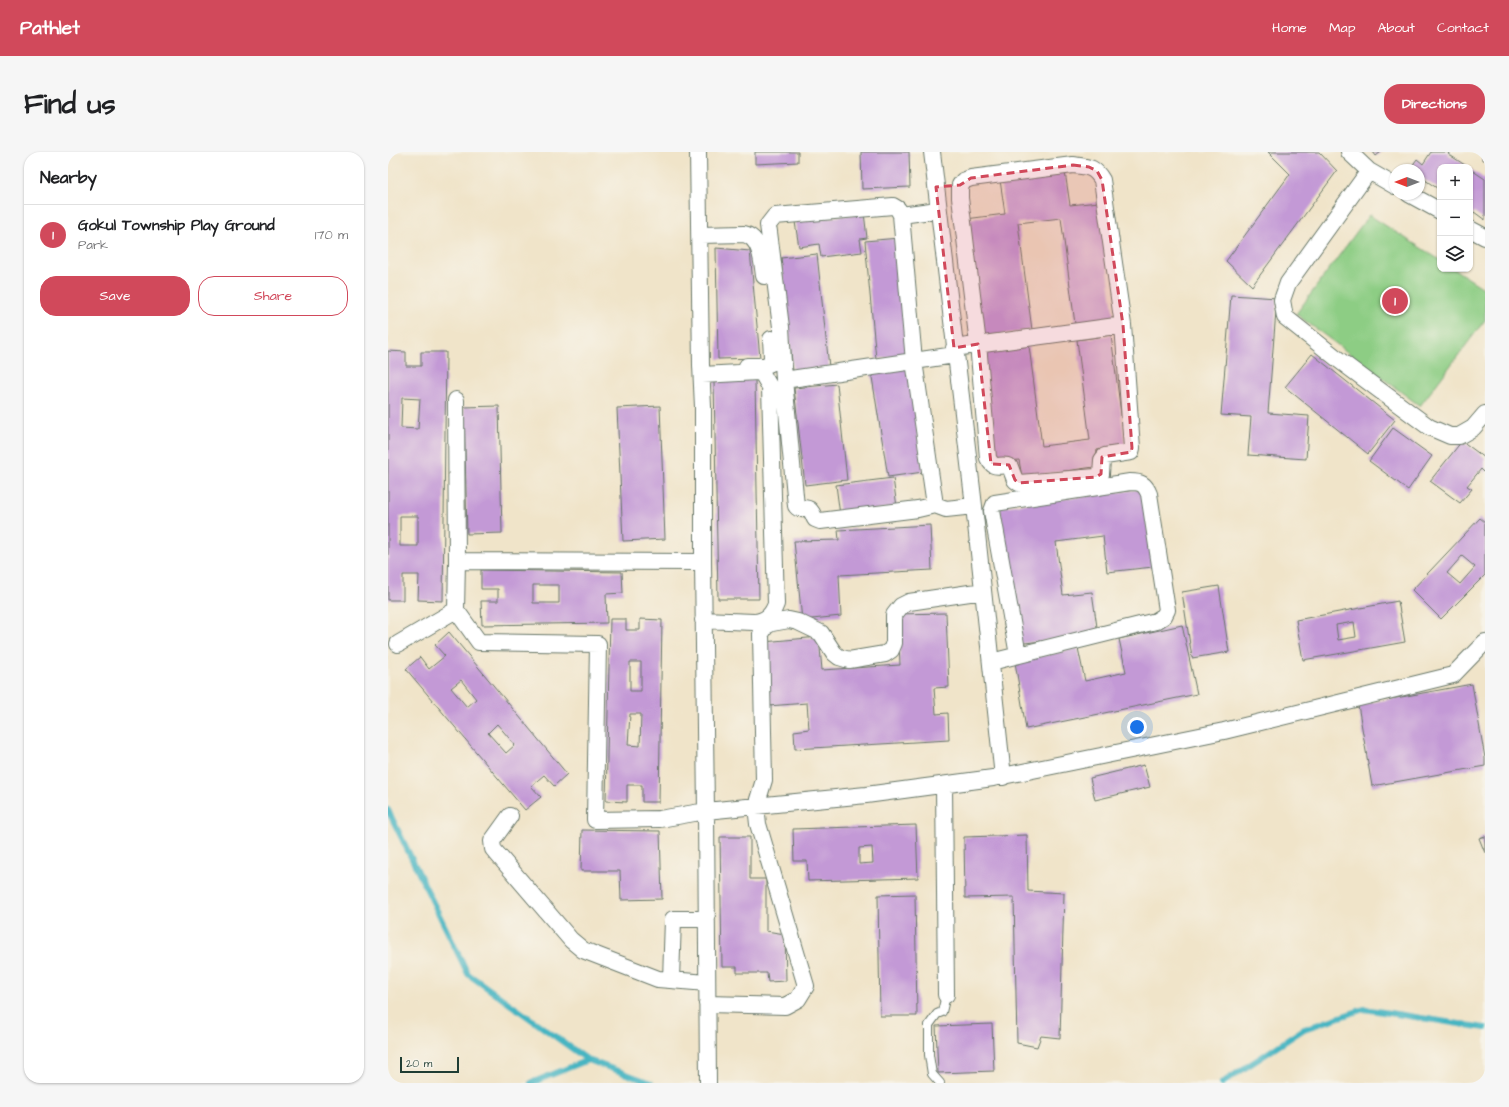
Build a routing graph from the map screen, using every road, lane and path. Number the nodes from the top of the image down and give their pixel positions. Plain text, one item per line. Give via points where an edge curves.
1 (698, 152) edge
2 (932, 152) edge
3 (1349, 152) edge
4 (1369, 171) junction
5 (1389, 183) edge
6 (960, 185) junction
7 (936, 187) junction
8 (1419, 200) edge
9 (938, 210) junction
10 (1437, 210) edge
11 (901, 215) junction
12 (1473, 231) edge
13 (700, 234) junction
14 (1485, 237) edge
15 (1123, 326) junction
16 (978, 344) junction
17 (954, 352) junction
18 (914, 361) junction
19 (702, 370) junction
20 (784, 380) junction
21 (456, 400) dead end
22 (1485, 414) edge
23 (935, 505) junction
24 (974, 506) junction
25 (457, 561) junction
26 (703, 562) junction
27 (983, 591) junction
28 (456, 610) junction
29 (703, 620) junction
30 (1485, 642) edge
31 (398, 644) dead end
32 (1018, 655) junction
33 (991, 662) junction
34 (1003, 777) junction
35 (944, 785) junction
36 (756, 806) junction
37 (706, 811) junction
38 (510, 816) dead end
39 (707, 919) junction
40 (670, 980) junction
41 (707, 982) junction
42 (946, 995) joint
43 (707, 1004) junction
44 (708, 1083) edge
45 (940, 1083) edge

1 - 13 street
2 - 7 street
3 - 4 street
4 - 5 street
4 - 22 street via 1288,283 1282,300 1284,316 1428,427 1450,436 1459,436 1473,428
6 - 7 street
6 - 15 street via 971,178 1073,166 1088,167 1097,171 1102,180
6 - 16 street
7 - 9 street
8 - 10 street
9 - 11 street
9 - 17 street
11 - 18 street
11 - 20 street via 893,206 774,216 768,225 781,327
12 - 14 street
13 - 19 street
13 - 19 street via 750,235 758,245 772,346 771,363 764,366
15 - 16 street
15 - 16 street via 1132,448 1131,452 1105,456 1102,460 1101,474 1096,477 1019,483 1015,480 1010,467 991,464 988,458
16 - 17 street
17 - 18 street
17 - 24 street
18 - 20 street
18 - 23 street
19 - 26 street
19 - 29 street via 758,372 763,375 770,387 776,604 773,612 761,621
20 - 23 street via 798,508 808,508 815,519 820,521
21 - 25 street
23 - 24 street via 946,509
24 - 27 street
25 - 26 street
25 - 28 street
26 - 29 street
27 - 33 street
27 - 36 street via 909,602 901,606 894,615 894,643 891,650 885,654 849,660 834,653 821,633 798,622 788,620 766,626 761,634 764,780
28 - 31 street
28 - 37 street via 479,642 598,644 595,820 660,818
29 - 37 street
30 - 34 street via 1453,674 1224,731
32 - 32 street via 992,511 995,503 1130,482 1139,482 1145,486 1149,494 1167,610 1164,616 1156,622
32 - 33 street
33 - 34 street
34 - 35 street
35 - 36 street
35 - 42 street
36 - 37 street
36 - 43 street via 758,824 806,986 798,1000 785,1006
37 - 39 street
38 - 40 street via 492,841 493,849 571,940 583,950 658,978
39 - 40 street via 673,919
39 - 41 street
40 - 41 street
41 - 43 street
42 - 45 lane via 942,1012 937,1014 929,1025 932,1074
43 - 44 street

